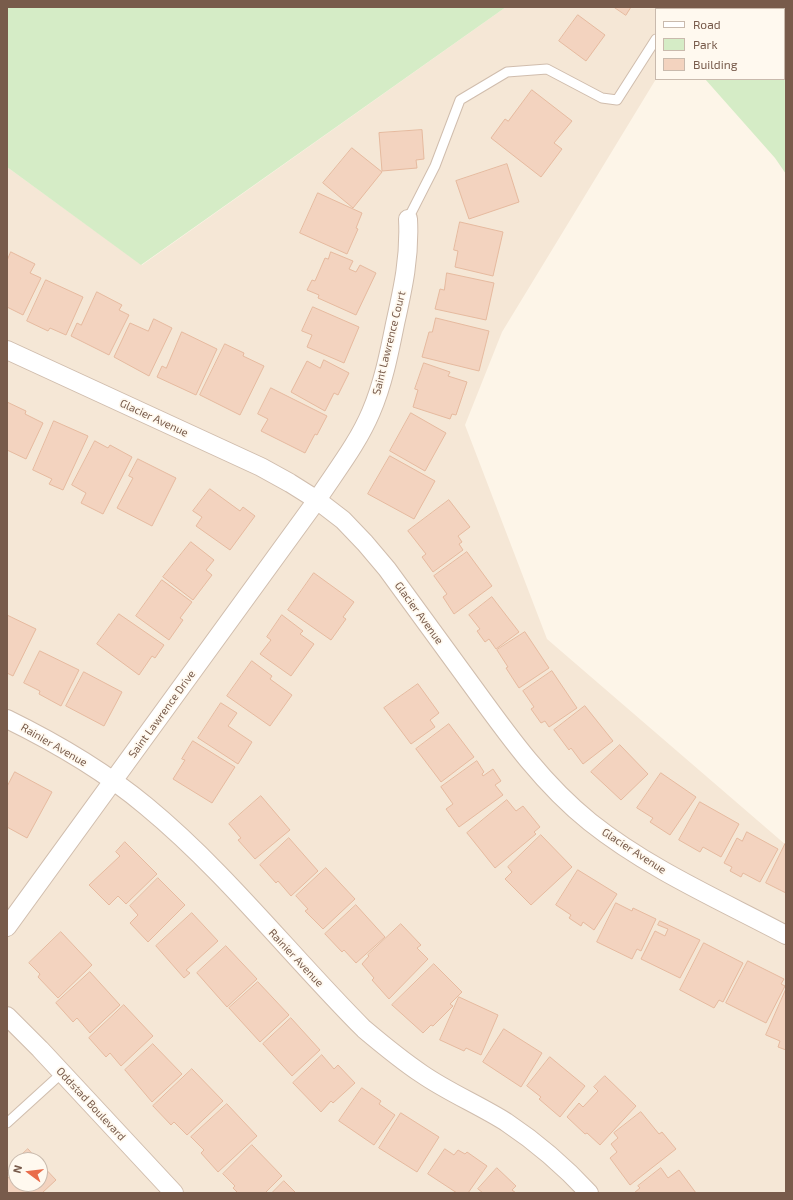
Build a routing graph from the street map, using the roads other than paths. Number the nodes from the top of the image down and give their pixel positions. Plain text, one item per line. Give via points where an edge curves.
1 (655, 41) edge
2 (408, 219) joint
3 (7, 350) edge
4 (317, 500) junction
5 (7, 719) edge
6 (113, 781) junction
7 (7, 927) edge
8 (786, 935) edge
9 (7, 1016) edge
10 (62, 1073) junction
11 (7, 1123) edge
12 (174, 1193) edge
13 (589, 1193) edge

1 - 2 lane via 617,100 602,98 547,69 508,72 460,100 435,166
2 - 4 street, Saint Lawrence Court via 408,266 382,382 357,439
3 - 4 street, Glacier Avenue via 261,467
4 - 6 street, Saint Lawrence Drive
4 - 8 street, Glacier Avenue via 343,520 365,543 511,738 560,796 621,845 656,867
5 - 6 street, Rainier Avenue
6 - 7 street, Saint Lawrence Drive
6 - 13 street, Rainier Avenue via 145,805 207,862 364,1029 390,1052 537,1144
9 - 10 street, Oddstad Boulevard
10 - 11 lane
10 - 12 street, Oddstad Boulevard

